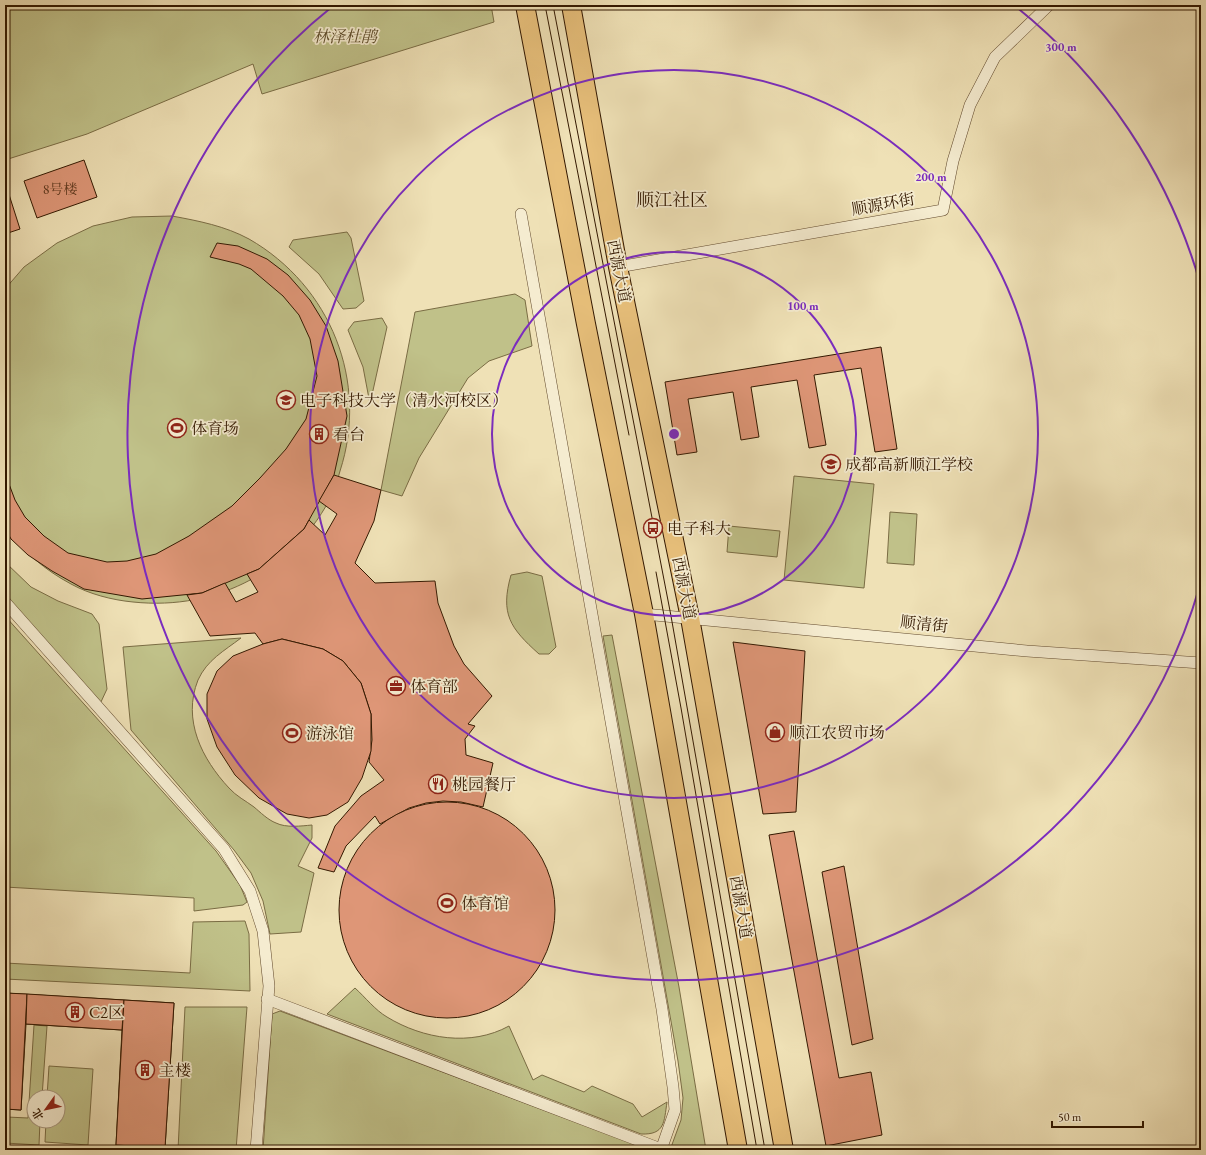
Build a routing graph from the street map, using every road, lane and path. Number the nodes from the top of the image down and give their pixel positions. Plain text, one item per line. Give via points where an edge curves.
1 (525, 5) edge
2 (571, 5) edge
3 (1049, 5) edge
4 (521, 214) dead end
5 (618, 267) junction
6 (5, 602) edge
7 (644, 614) junction
8 (690, 618) junction
9 (1201, 663) edge
10 (267, 1000) junction
11 (256, 1150) edge
12 (661, 1150) edge
13 (738, 1150) edge
14 (784, 1150) edge

1 - 7 main road
2 - 5 main road, 西源大道
3 - 5 street, 顺源环街 via 995,57 970,106 953,161 943,210
4 - 12 street via 674,1086 675,1110
5 - 8 main road, 西源大道
6 - 10 street via 224,849 250,891 263,931
7 - 8 street, 顺清街
7 - 13 main road
8 - 9 street, 顺清街 via 1027,651
8 - 14 main road, 西源大道
10 - 11 street
10 - 12 street

